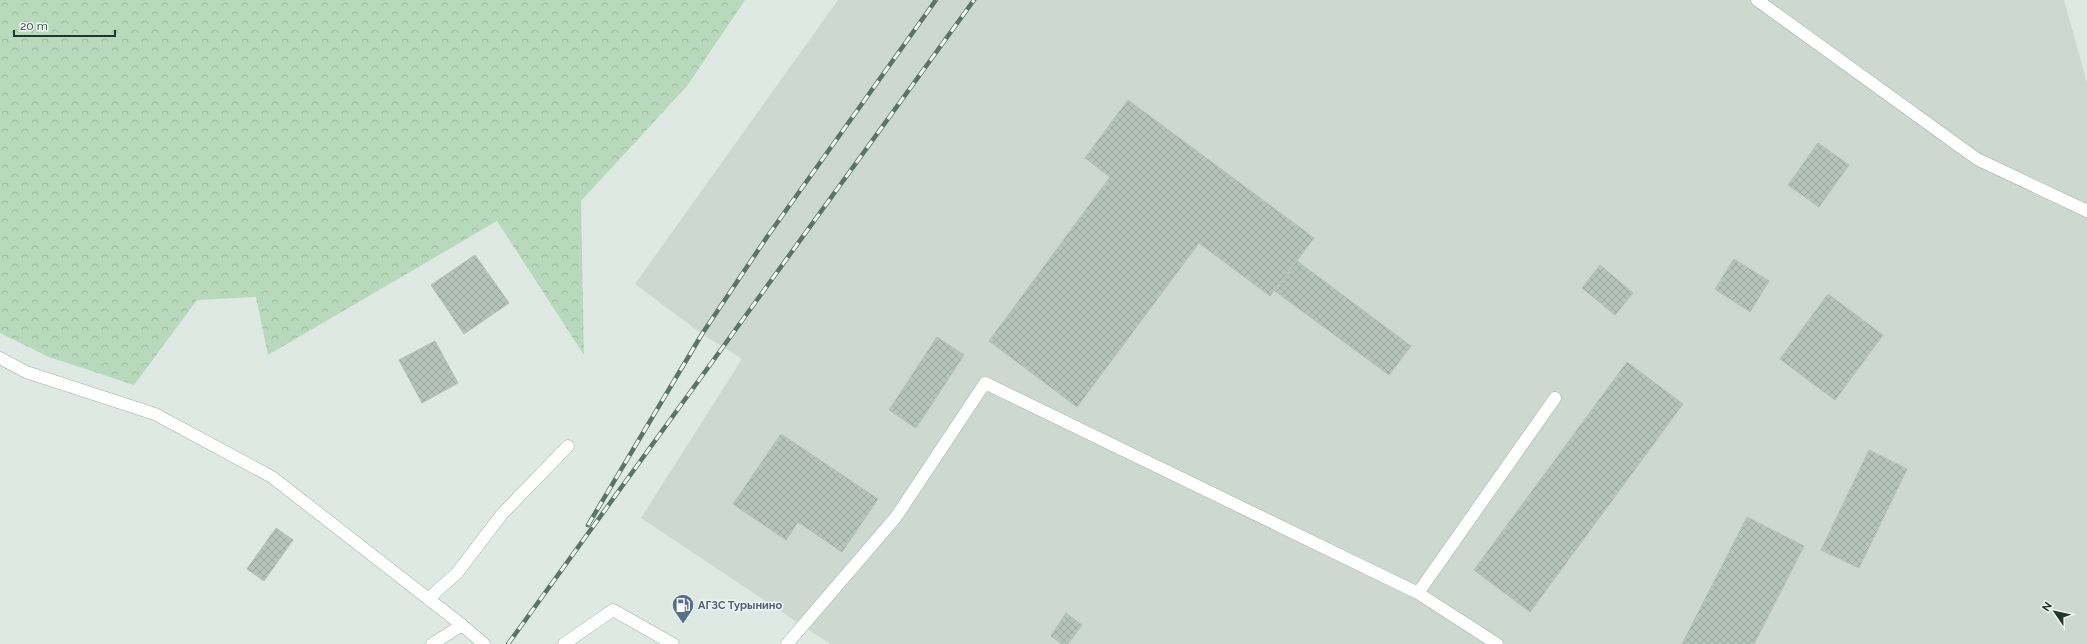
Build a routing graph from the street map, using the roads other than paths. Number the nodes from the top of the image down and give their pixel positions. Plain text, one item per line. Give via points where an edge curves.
1 (1757, 0) edge
2 (2087, 211) edge
3 (0, 358) edge
4 (1554, 398) dead end
5 (568, 446) dead end
6 (1418, 593) junction
7 (428, 599) junction
8 (462, 625) junction
9 (432, 644) edge
10 (484, 644) edge
11 (564, 644) edge
12 (672, 644) edge
13 (788, 644) edge
14 (1496, 644) edge

1 - 2 street via 1977,159
3 - 7 street via 26,372 155,414 272,477
4 - 6 street
5 - 7 street via 502,514 457,573
6 - 13 street via 985,383 896,517
6 - 14 street
7 - 8 street
8 - 9 street
8 - 10 street
11 - 12 street via 613,610

